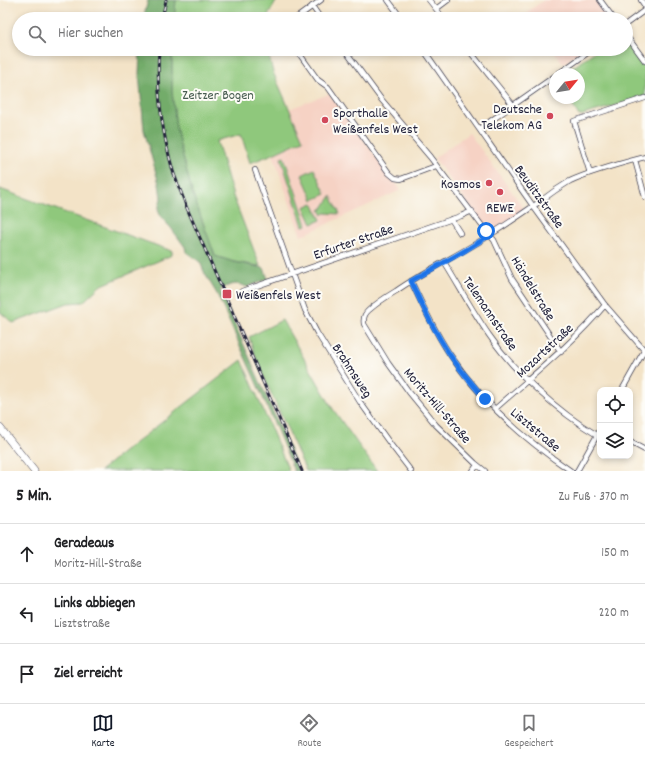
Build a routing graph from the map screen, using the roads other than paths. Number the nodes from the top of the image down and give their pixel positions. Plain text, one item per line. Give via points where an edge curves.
1 (322, 0) edge
2 (388, 0) edge
3 (429, 0) edge
4 (448, 0) edge
5 (600, 0) edge
6 (641, 0) edge
7 (312, 6) junction
8 (645, 6) edge
9 (436, 9) junction
10 (645, 10) edge
11 (304, 12) edge
12 (317, 12) edge
13 (397, 12) edge
14 (438, 12) edge
15 (609, 12) edge
16 (633, 19) edge
17 (633, 45) edge
18 (301, 56) edge
19 (349, 56) edge
20 (428, 56) edge
21 (474, 56) edge
22 (583, 56) edge
23 (645, 61) edge
24 (566, 68) edge
25 (549, 80) edge
26 (645, 98) edge
27 (513, 105) junction
28 (479, 129) junction
29 (645, 157) edge
30 (635, 160) junction
31 (436, 166) junction
32 (256, 170) dead end
33 (590, 173) junction
34 (645, 197) edge
35 (533, 206) junction
36 (472, 211) junction
37 (451, 219) junction
38 (460, 233) dead end
39 (490, 235) junction
40 (444, 262) junction
41 (292, 273) junction
42 (411, 281) junction
43 (242, 290) dead end
44 (605, 305) junction
45 (645, 350) edge
46 (561, 352) junction
47 (528, 380) junction
48 (624, 387) edge
49 (495, 409) junction
50 (0, 428) edge
51 (597, 435) joint
52 (633, 444) edge
53 (645, 450) edge
54 (477, 465) junction
55 (34, 471) edge
56 (411, 471) edge
57 (473, 471) edge
58 (485, 471) edge
59 (572, 471) edge
60 (577, 471) edge

1 - 7 street
2 - 13 street
3 - 9 street
4 - 9 street
5 - 15 street
6 - 8 street
7 - 11 street
7 - 12 street
9 - 14 street
10 - 16 street
17 - 23 street
18 - 31 street via 318,80 328,87 395,178 401,179
19 - 31 street, Händelstraße
20 - 28 street, Beuditzstraße
21 - 27 street
22 - 24 street
25 - 27 street
26 - 33 street via 574,121
27 - 28 street
28 - 35 street, Beuditzstraße
29 - 30 street, Moritz-Hill-Straße
30 - 33 street, Moritz-Hill-Straße
30 - 34 street
31 - 36 street, Händelstraße
32 - 41 street, Brahmsweg
33 - 35 street, Moritz-Hill-Straße via 553,191
35 - 39 street, Moritz-Hill-Straße
35 - 44 street, Beuditzstraße
36 - 37 street, Erfurter Straße
36 - 39 street, Händelstraße
37 - 38 street
37 - 41 street, Erfurter Straße
39 - 40 street, Moritz-Hill-Straße
39 - 46 street, Händelstraße via 512,279
40 - 42 street, Moritz-Hill-Straße
40 - 47 street, Telemannstraße via 489,335
41 - 43 street, Erfurter Straße
41 - 56 street, Brahmsweg via 305,310 317,333 360,402
42 - 49 street, Lisztstraße via 451,356
42 - 54 street, Moritz-Hill-Straße via 369,310 364,317 364,324 409,392 436,425
44 - 45 street, Beuditzstraße
44 - 46 street, Mozartstraße
45 - 48 street
46 - 47 street, Mozartstraße
47 - 49 street, Mozartstraße
47 - 51 street, Telemannstraße via 554,404
49 - 59 street, Lisztstraße via 532,443
50 - 55 main road
51 - 60 street
52 - 53 street
54 - 57 street
54 - 58 street, Moritz-Hill-Straße

